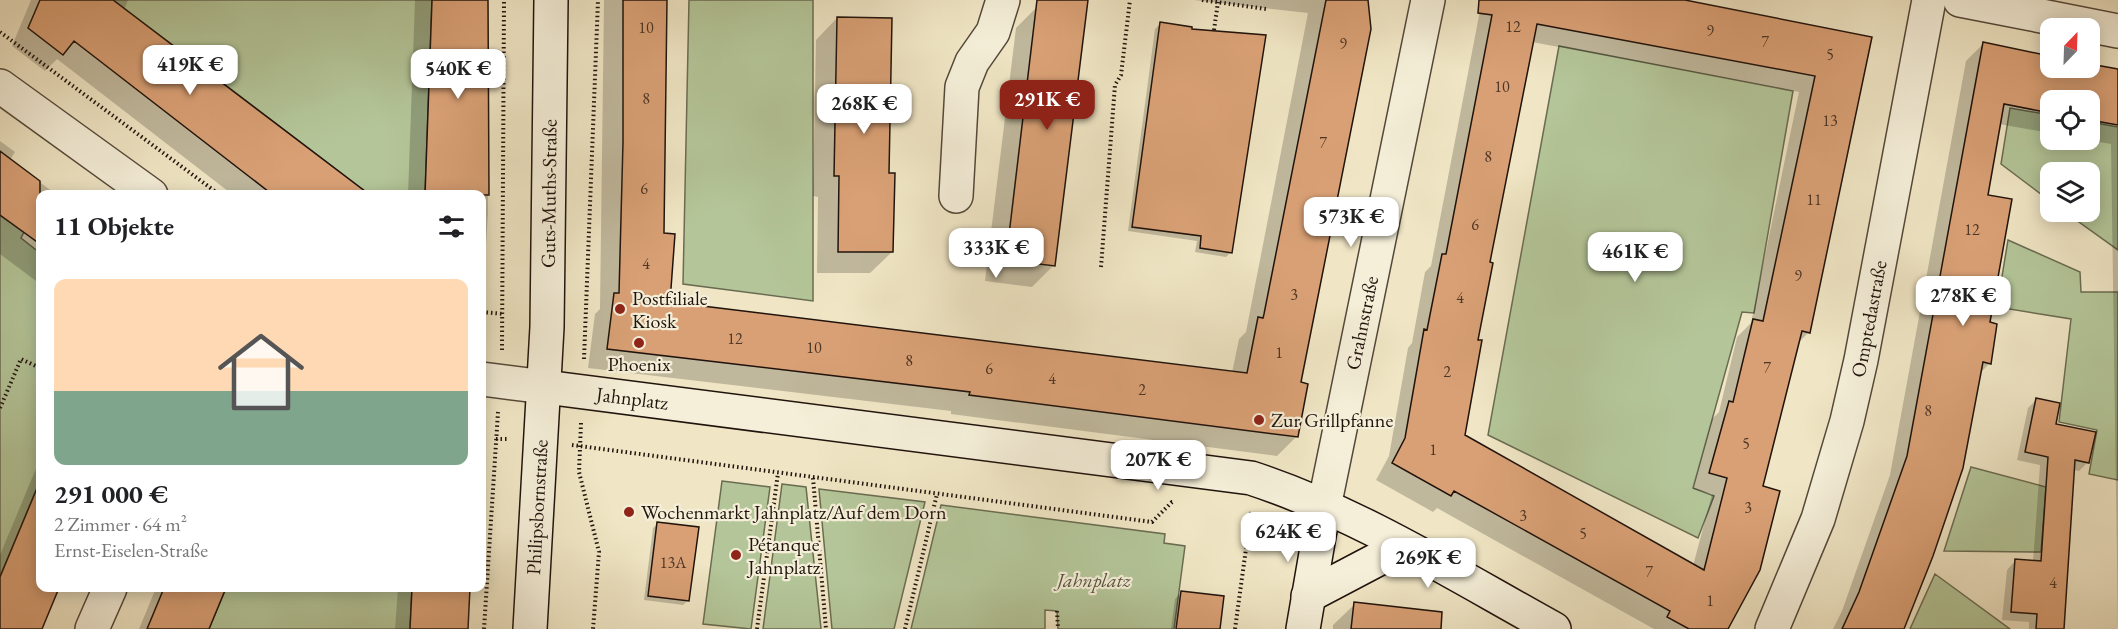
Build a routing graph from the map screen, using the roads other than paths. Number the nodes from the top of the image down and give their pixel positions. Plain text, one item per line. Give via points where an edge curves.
1 (551, 0) edge
2 (1003, 0) edge
3 (1428, 0) edge
4 (1929, 0) edge
5 (1960, 0) edge
6 (2118, 31) edge
7 (0, 86) edge
8 (144, 190) edge
9 (956, 196) dead end
10 (491, 381) edge
11 (545, 387) junction
12 (1324, 507) junction
13 (1403, 546) junction
14 (108, 592) edge
15 (1308, 596) junction
16 (92, 629) edge
17 (530, 629) edge
18 (1303, 629) edge
19 (1554, 629) edge
20 (1772, 629) edge

1 - 11 street, Guts-Muths-Straße
2 - 9 street via 993,32 972,62 962,87
3 - 12 street, Grahnstraße
4 - 20 street, Omptedastraße via 1862,360 1847,421 1818,519
5 - 6 street
7 - 8 street
10 - 11 street, Jahnplatz
11 - 12 street, Jahnplatz via 1251,478
11 - 17 street, Philipsbornstraße
12 - 13 street, Jahnplatz
12 - 15 street, Grahnstraße
13 - 15 street
13 - 19 street, Jahnplatz
14 - 16 street
15 - 18 street, Grahnstraße

